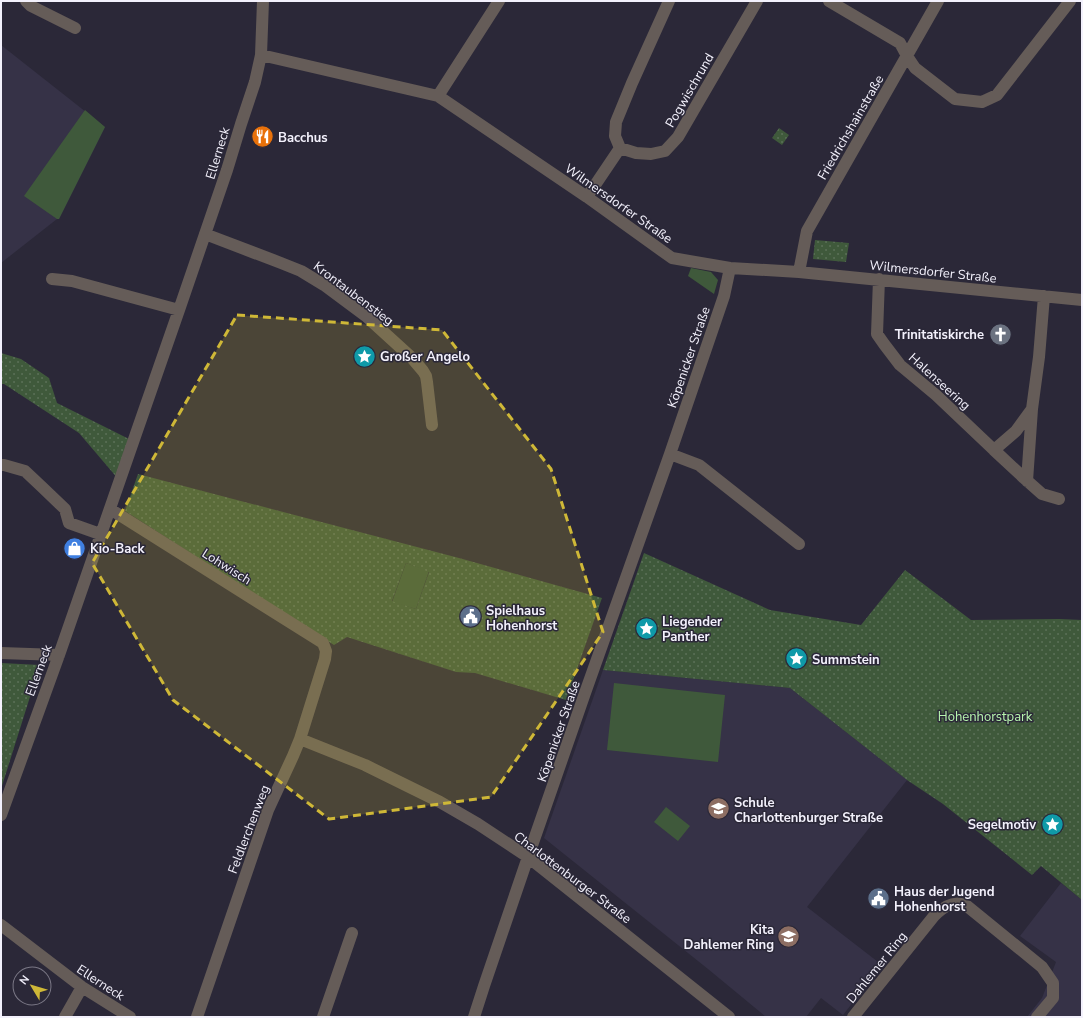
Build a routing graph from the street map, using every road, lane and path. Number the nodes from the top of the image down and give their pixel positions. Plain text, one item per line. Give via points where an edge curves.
1 (26, 1) edge
2 (263, 1) edge
3 (500, 1) edge
4 (669, 1) edge
5 (757, 1) edge
6 (829, 1) edge
7 (938, 1) edge
8 (1070, 1) edge
9 (75, 28) dead end
10 (261, 54) junction
11 (907, 56) junction
12 (438, 96) junction
13 (620, 148) junction
14 (587, 197) junction
15 (205, 234) junction
16 (730, 268) junction
17 (799, 272) junction
18 (52, 279) dead end
19 (879, 279) junction
20 (1044, 296) junction
21 (1082, 300) edge
22 (179, 310) junction
23 (1032, 409) junction
24 (432, 425) dead end
25 (994, 450) junction
26 (670, 454) junction
27 (1, 465) edge
28 (1027, 481) junction
29 (1059, 499) dead end
30 (110, 509) junction
31 (100, 534) junction
32 (799, 544) dead end
33 (326, 651) joint
34 (1, 653) edge
35 (59, 655) junction
36 (300, 739) junction
37 (1, 815) edge
38 (528, 857) junction
39 (1, 925) edge
40 (352, 933) dead end
41 (82, 987) junction
42 (65, 1017) edge
43 (130, 1017) edge
44 (197, 1017) edge
45 (323, 1017) edge
46 (474, 1017) edge
47 (729, 1017) edge
48 (853, 1017) edge
49 (1038, 1017) edge

1 - 9 street
2 - 10 street, Ellerneck
3 - 12 street
4 - 13 street via 616,122 615,136
5 - 13 street, Pogwischrund via 678,137 664,151 651,154
6 - 11 street via 900,43
7 - 11 street, Friedrichshainstraße
8 - 11 street via 997,96 982,102 955,99 915,68
10 - 12 street, Wilmersdorfer Straße
10 - 15 street, Ellerneck via 255,82
11 - 17 street, Friedrichshainstraße via 807,231
12 - 14 street, Wilmersdorfer Straße
13 - 14 street
14 - 16 street, Wilmersdorfer Straße via 672,258
15 - 22 street, Ellerneck
15 - 24 street, Krontaubenstieg via 301,271 367,317 423,371 428,382
16 - 17 street, Wilmersdorfer Straße
16 - 26 street, Köpenicker Straße via 724,296
17 - 19 street, Wilmersdorfer Straße
18 - 22 street via 72,281
19 - 20 street, Wilmersdorfer Straße
19 - 25 street, Halenseering via 877,334 900,365
20 - 21 street, Wilmersdorfer Straße
20 - 23 street
22 - 30 street, Ellerneck
23 - 25 street via 1016,431
23 - 28 street
25 - 28 street, Halenseering
26 - 32 street via 699,465
26 - 38 street, Köpenicker Straße
27 - 31 street via 25,471 65,509 69,523
28 - 29 street, Halenseering via 1042,494
30 - 31 street, Ellerneck
30 - 33 street, Lohwisch via 322,643
31 - 35 street, Ellerneck
33 - 36 street, Feldlerchenweg
34 - 35 street
35 - 37 street, Ellerneck
36 - 38 street, Charlottenburger Straße via 365,764 440,802
36 - 44 street, Feldlerchenweg via 268,810
38 - 46 street, Köpenicker Straße
38 - 47 street, Charlottenburger Straße
39 - 41 street, Ellerneck
40 - 45 street
41 - 42 street
41 - 43 street, Ellerneck
48 - 49 street, Dahlemer Ring via 937,913 946,906 960,903 1042,967 1053,983 1053,998

